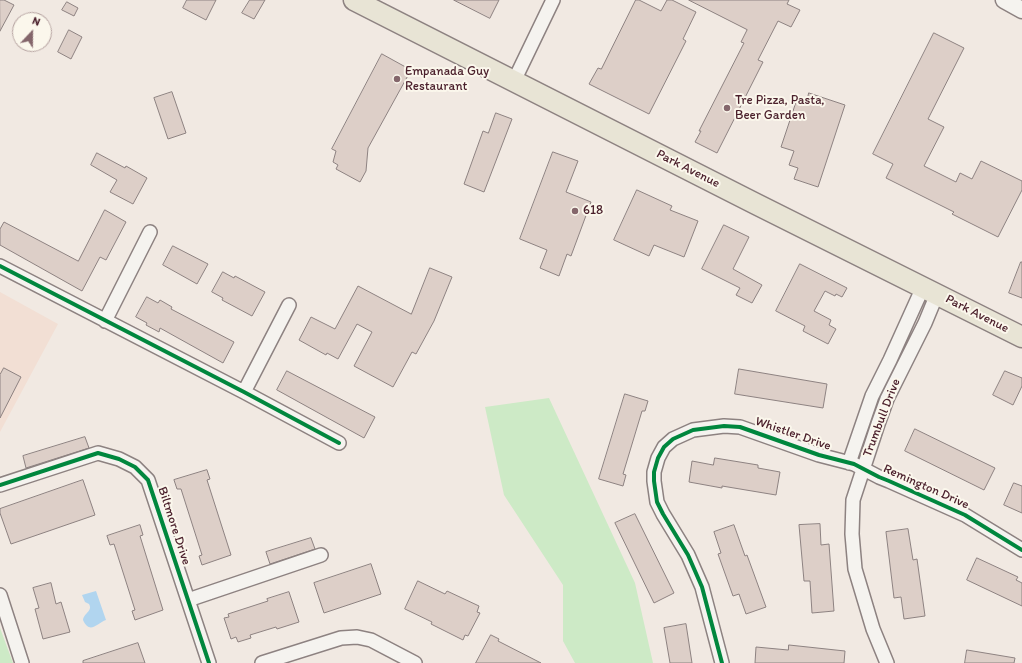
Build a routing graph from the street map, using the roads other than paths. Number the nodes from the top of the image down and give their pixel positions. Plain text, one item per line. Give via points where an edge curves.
1 (354, 0) edge
2 (553, 0) edge
3 (1004, 0) edge
4 (1022, 10) edge
5 (514, 81) junction
6 (150, 232) dead end
7 (0, 266) edge
8 (930, 290) junction
9 (289, 305) dead end
10 (105, 321) junction
11 (1022, 337) edge
12 (244, 392) junction
13 (339, 443) dead end
14 (849, 463) junction
15 (864, 468) junction
16 (0, 485) edge
17 (1022, 550) edge
18 (321, 555) dead end
19 (188, 600) junction
20 (1, 603) edge
21 (4, 623) edge
22 (22, 663) edge
23 (209, 663) edge
24 (262, 663) edge
25 (415, 663) edge
26 (722, 663) edge
27 (887, 663) edge

1 - 5 main road, Park Avenue
2 - 5 street
3 - 4 street
5 - 8 main road, Park Avenue
6 - 10 street
7 - 10 street
8 - 11 main road, Park Avenue
8 - 14 street, Trumbull Drive via 872,396
8 - 15 street, Trumbull Drive via 925,323 887,399
9 - 12 street
10 - 12 street
12 - 13 street
14 - 15 street, Whistler Drive
14 - 26 street, Whistler Drive via 740,427 724,426 693,430 673,439 664,447 654,472 657,502 688,555 702,587
15 - 17 street, Remington Drive via 965,515
15 - 27 street, Trumbull Drive via 853,500 855,569 872,629
16 - 19 street, Biltmore Drive via 98,453 119,458 135,467 148,480
18 - 19 street
19 - 23 street, Biltmore Drive
20 - 21 street
21 - 22 street
24 - 25 street via 341,638 357,637 371,640

